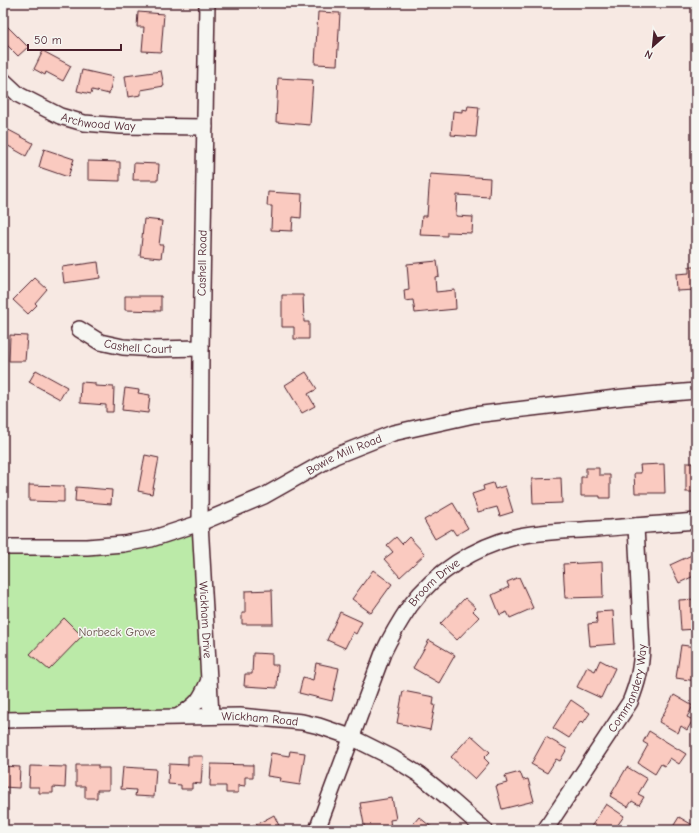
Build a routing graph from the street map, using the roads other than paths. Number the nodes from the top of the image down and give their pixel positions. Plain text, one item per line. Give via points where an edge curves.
1 (207, 3) edge
2 (3, 80) edge
3 (205, 127) junction
4 (79, 330) dead end
5 (201, 348) junction
6 (696, 391) edge
7 (696, 521) edge
8 (200, 524) junction
9 (636, 526) junction
10 (3, 547) edge
11 (209, 679) junction
12 (211, 715) junction
13 (179, 716) junction
14 (3, 720) edge
15 (351, 737) junction
16 (317, 830) edge
17 (485, 830) edge
18 (545, 830) edge

1 - 3 street, Cashell Road
2 - 3 street, Archwood Way via 19,95 60,116 84,123
3 - 5 street, Cashell Road
4 - 5 street, Cashell Court via 100,342 123,346 155,349
5 - 8 street, Cashell Road
6 - 8 street, Bowie Mill Road via 474,415 393,433 335,456 264,496
7 - 9 street, Broom Drive
8 - 10 street, Bowie Mill Road via 151,539 123,544 87,547
8 - 11 street, Wickham Drive
9 - 15 street, Broom Drive via 516,537 486,546 455,564 431,584 396,626
9 - 18 street, Commandery Way via 642,647 637,684 630,702
11 - 12 street, Wickham Drive
11 - 13 street via 195,705
12 - 13 street, Wickham Road
12 - 15 street, Wickham Road via 302,722
13 - 14 street, Wickham Road
15 - 16 street, Broom Drive
15 - 17 street, Wickham Road via 420,775

